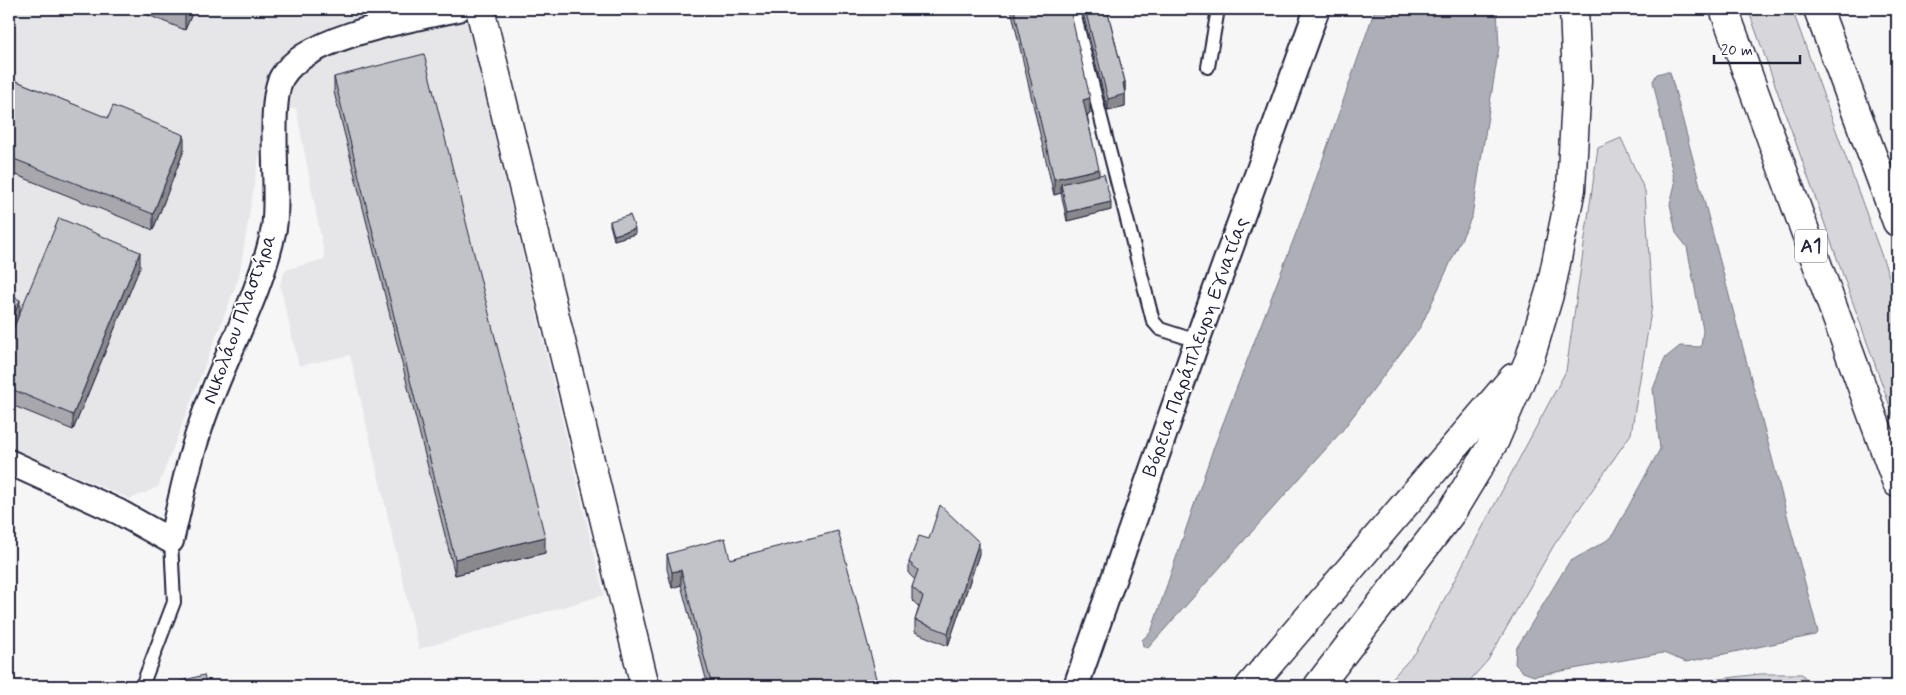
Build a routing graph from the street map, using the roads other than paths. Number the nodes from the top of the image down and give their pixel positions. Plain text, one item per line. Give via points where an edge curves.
1 (458, 9) edge
2 (480, 9) edge
3 (1073, 9) edge
4 (1218, 9) edge
5 (1317, 9) edge
6 (1574, 9) edge
7 (1724, 9) edge
8 (1818, 9) edge
9 (1208, 67) dead end
10 (1897, 222) edge
11 (1197, 341) junction
12 (1530, 358) junction
13 (9, 462) edge
14 (1897, 483) edge
15 (170, 541) junction
16 (142, 686) edge
17 (645, 686) edge
18 (1076, 686) edge
19 (1250, 686) edge
20 (1318, 686) edge

1 - 15 street, Νικολάου Πλαστήρα via 325,43 298,59 281,78 276,105 274,227 252,296 199,430
2 - 17 main road
3 - 11 lane via 1153,321 1160,330
4 - 9 lane
5 - 11 street, Βόρεια Παράπλευρη Εγνατίας
6 - 12 main road via 1577,81 1571,189 1551,288
7 - 14 main road, Α1
8 - 10 main road
11 - 18 street, Βόρεια Παράπλευρη Εγνατίας
12 - 19 main road
12 - 20 main road via 1495,440 1450,513
13 - 15 street via 119,512
15 - 16 lane via 174,602

